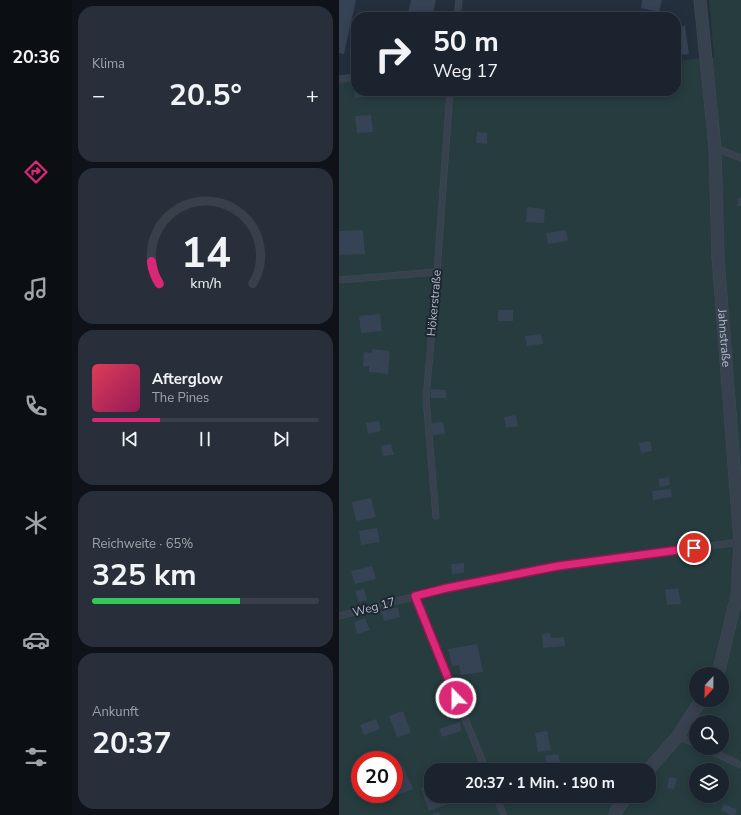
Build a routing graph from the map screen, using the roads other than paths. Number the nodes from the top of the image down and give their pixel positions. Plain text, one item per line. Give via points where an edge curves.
1 (459, 0) edge
2 (700, 0) edge
3 (458, 12) edge
4 (351, 78) edge
5 (339, 79) edge
6 (450, 96) edge
7 (715, 148) junction
8 (741, 158) edge
9 (437, 272) junction
10 (339, 280) edge
11 (436, 516) dead end
12 (740, 542) junction
13 (415, 596) junction
14 (739, 596) edge
15 (339, 616) edge
16 (720, 667) edge
17 (697, 707) edge
18 (678, 736) junction
19 (689, 741) edge
20 (720, 755) edge
21 (483, 763) edge
22 (654, 763) edge
23 (741, 764) edge
24 (499, 803) edge
25 (622, 803) edge
26 (503, 813) dead end
27 (615, 815) edge

1 - 3 lane
2 - 7 street, Jahnstraße
4 - 5 lane
6 - 9 lane, Hökerstraße
7 - 8 lane
7 - 12 street, Jahnstraße via 718,257
9 - 10 lane
9 - 11 lane, Hökerstraße via 426,399
12 - 13 lane, Weg 17 via 558,566
12 - 14 street, Jahnstraße
13 - 15 lane, Weg 17
13 - 21 lane
14 - 16 street, Jahnstraße
17 - 18 street
18 - 19 lane
18 - 22 street
20 - 23 lane
24 - 26 lane
25 - 27 street

